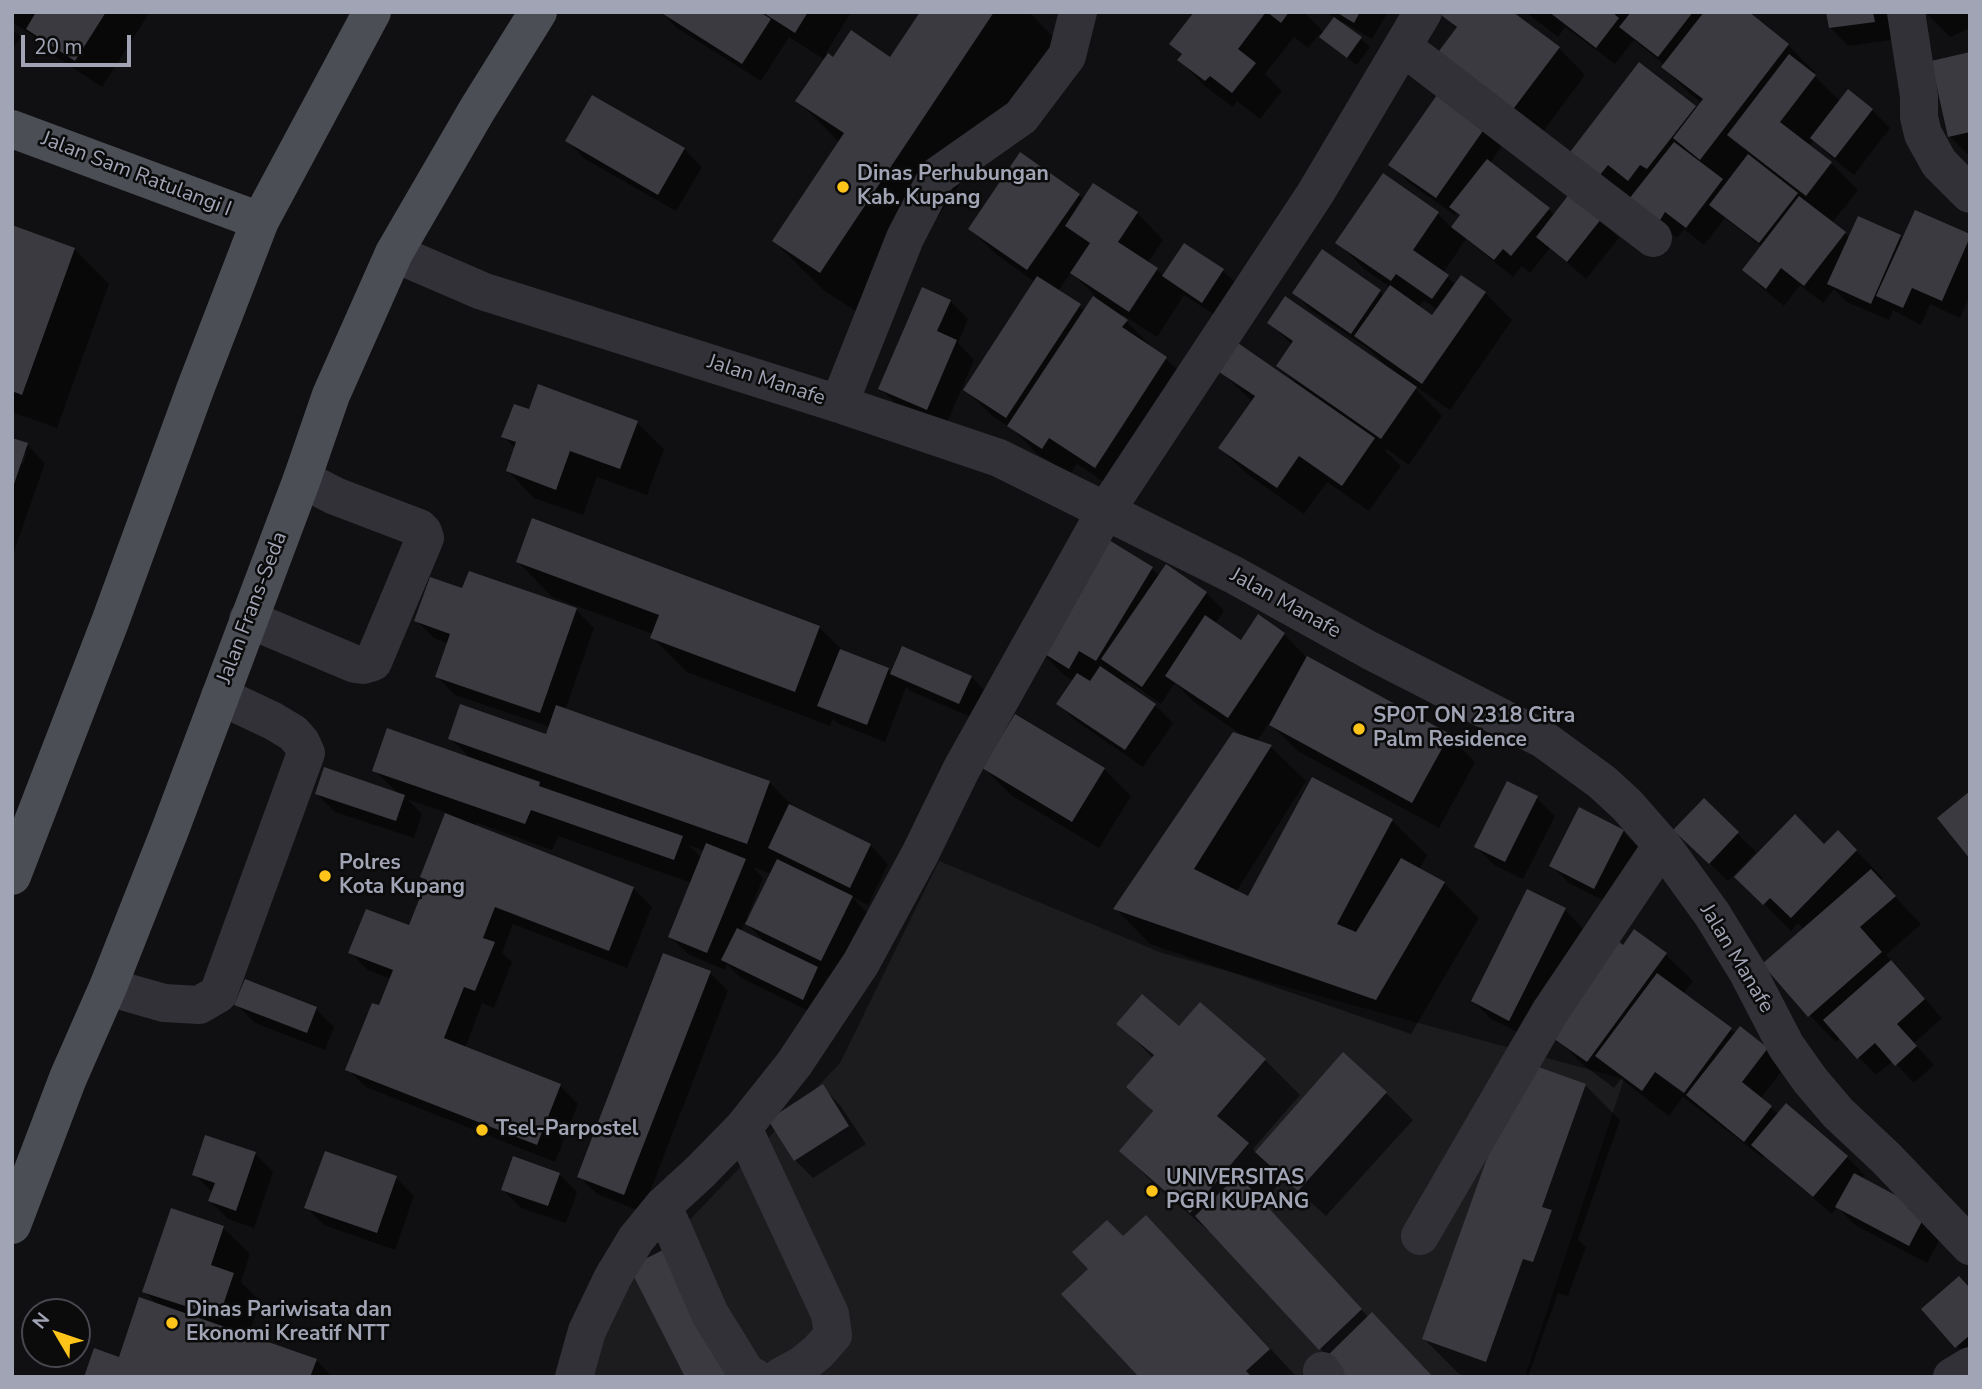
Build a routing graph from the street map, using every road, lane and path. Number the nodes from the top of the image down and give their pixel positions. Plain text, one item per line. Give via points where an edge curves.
1 (372, 12) edge
2 (538, 12) edge
3 (1078, 12) edge
4 (1423, 12) edge
5 (1906, 12) edge
6 (1403, 47) junction
7 (12, 129) edge
8 (1970, 194) edge
9 (260, 221) junction
10 (1653, 238) dead end
11 (394, 253) junction
12 (839, 404) junction
13 (302, 479) junction
14 (1105, 512) junction
15 (248, 619) junction
16 (220, 696) junction
17 (1661, 845) junction
18 (12, 876) edge
19 (108, 987) junction
20 (743, 1128) junction
21 (663, 1206) junction
22 (12, 1225) edge
23 (1420, 1236) dead end
24 (1970, 1246) edge
25 (1970, 1366) edge
26 (574, 1377) edge
27 (754, 1377) edge
28 (780, 1377) edge
29 (1952, 1377) edge

1 - 9 main road
2 - 11 main road, Jalan Frans-Seda
3 - 12 street via 1067,56 1021,117 937,176 905,238
4 - 6 street
5 - 8 street via 1923,134 1940,163
6 - 10 street
6 - 14 street via 1315,194
7 - 9 main road, Jalan Sam Ratulangi I
9 - 18 main road
11 - 12 street, Jalan Manafe via 482,291
11 - 13 main road, Jalan Frans-Seda via 331,395
12 - 14 street, Jalan Manafe via 999,458
13 - 15 main road, Jalan Frans-Seda
13 - 15 street via 419,528 425,538 373,662 355,664
14 - 17 street, Jalan Manafe via 1543,739 1602,782
14 - 20 street via 961,770 861,963 794,1064
15 - 16 main road, Jalan Frans-Seda
16 - 19 main road, Jalan Frans-Seda
16 - 19 street via 293,733 306,753 218,994 199,1005 164,1003
17 - 23 street via 1550,1012
17 - 24 street, Jalan Manafe via 1712,914 1810,1080
19 - 22 main road, Jalan Frans-Seda
20 - 21 street
20 - 28 street via 830,1314 833,1335 802,1365
21 - 26 street via 612,1278 587,1331
21 - 27 street via 710,1314 747,1374
25 - 29 street

